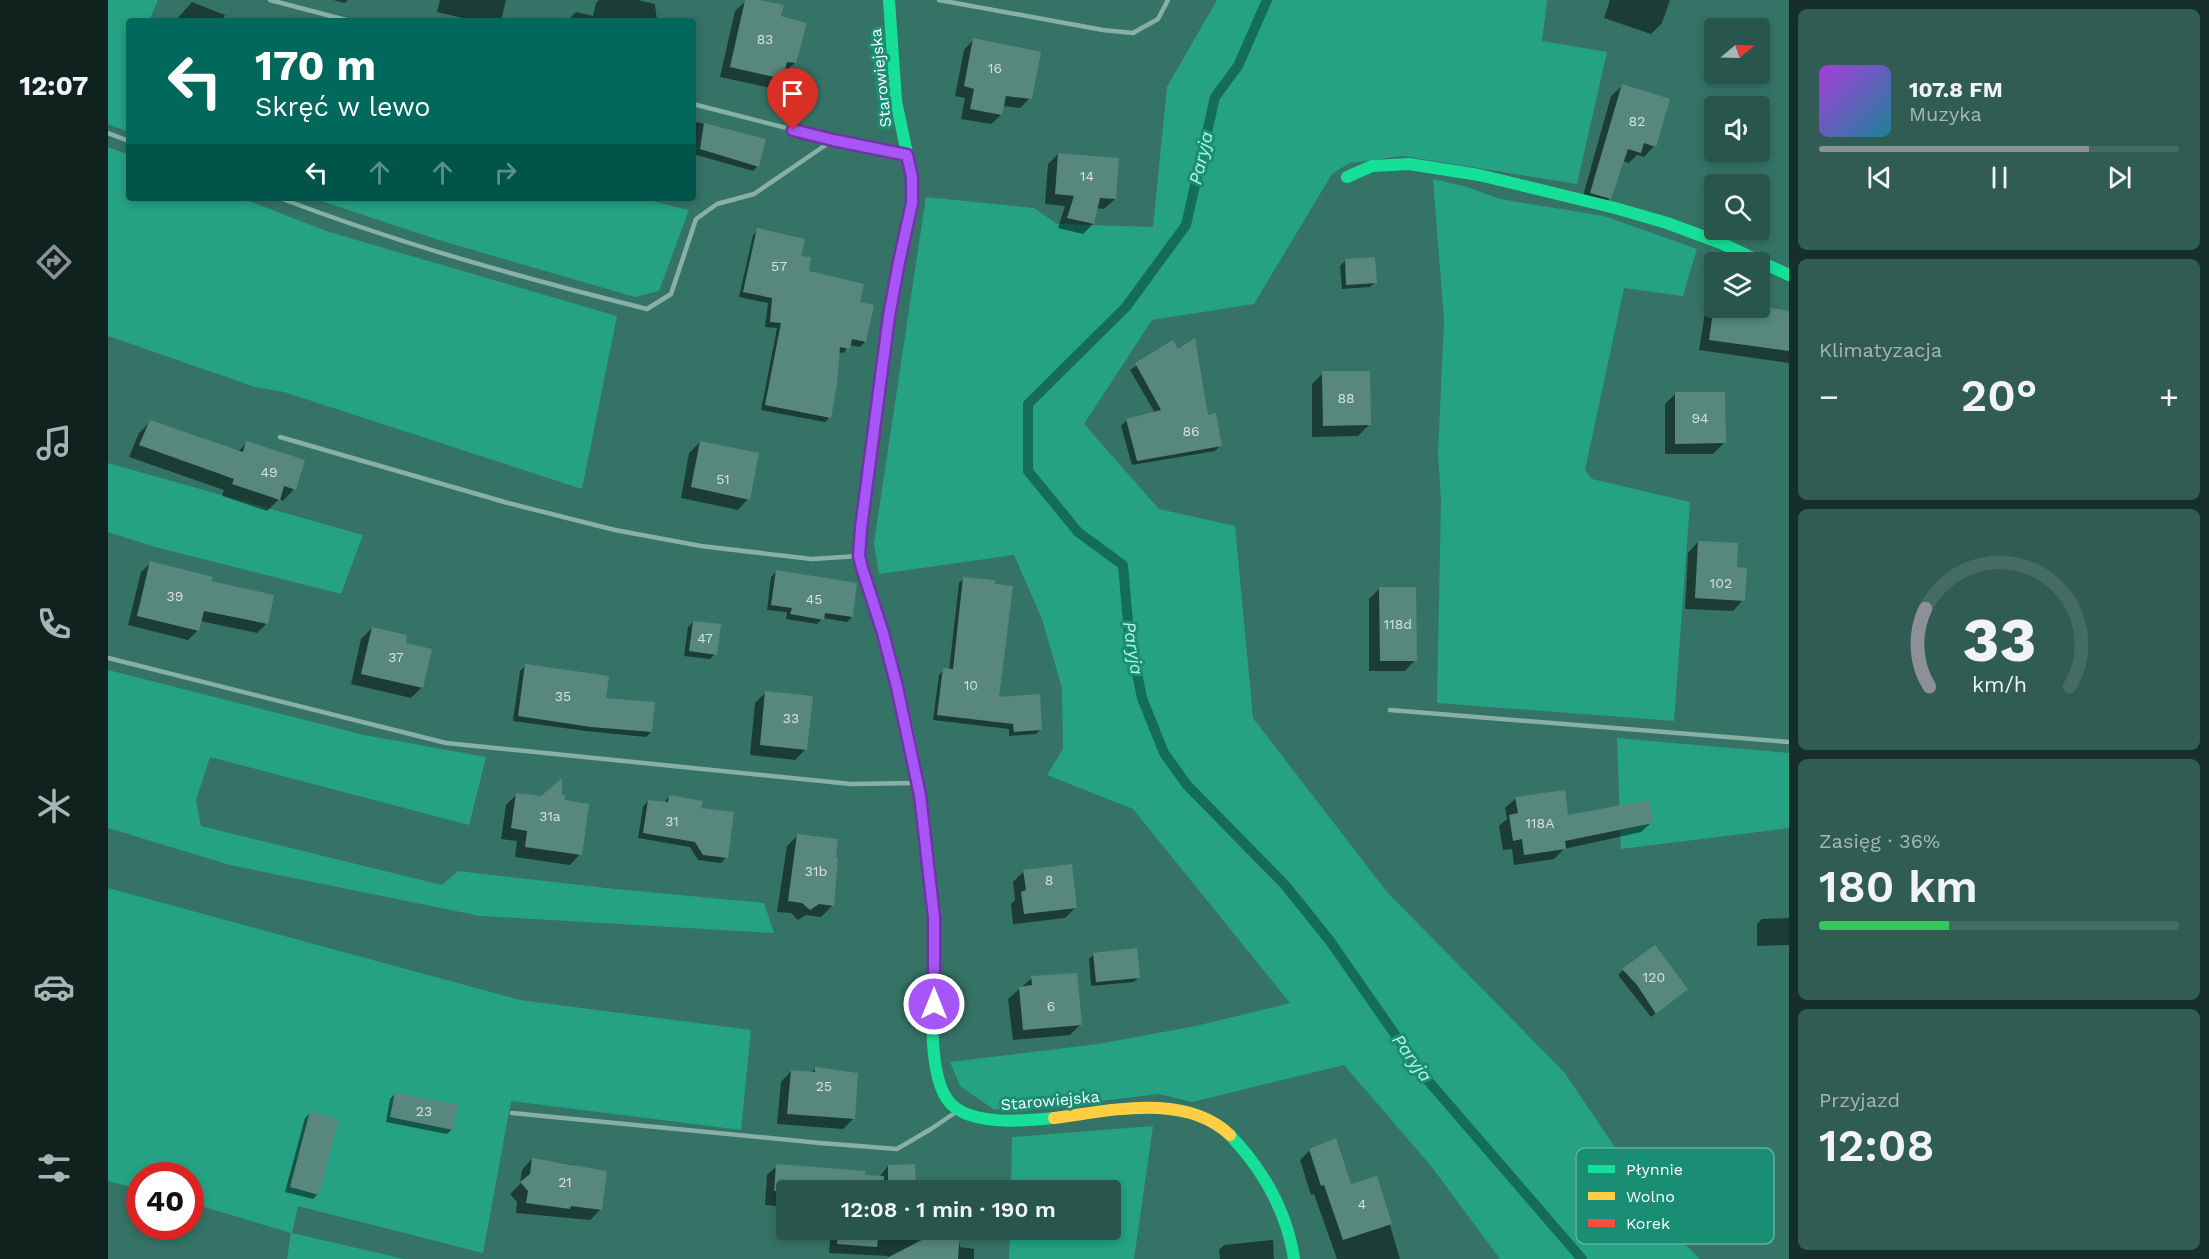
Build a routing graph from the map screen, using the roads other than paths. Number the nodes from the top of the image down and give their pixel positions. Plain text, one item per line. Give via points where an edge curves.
1 (270, 0) edge
2 (889, 0) edge
3 (939, 0) edge
4 (1168, 0) edge
5 (339, 18) edge
6 (696, 105) edge
7 (108, 133) edge
8 (126, 140) edge
9 (833, 140) junction
10 (907, 155) junction
11 (1347, 177) dead end
12 (288, 201) edge
13 (1789, 275) edge
14 (280, 437) dead end
15 (859, 556) junction
16 (108, 658) edge
17 (1390, 710) dead end
18 (1789, 742) edge
19 (918, 783) junction
20 (959, 1110) junction
21 (512, 1113) dead end
22 (1294, 1259) edge

1 - 5 lane
2 - 10 street, Starowiejska via 896,101
3 - 4 lane via 1133,33 1158,19
6 - 9 lane
7 - 8 lane
9 - 10 lane
9 - 12 lane via 754,194 717,204 696,219 671,294 647,309 490,268 358,228
10 - 15 street, Starowiejska via 912,203 889,316
11 - 13 street via 1372,166 1409,164 1479,175 1667,223
14 - 15 lane via 615,530 701,546 812,559
15 - 19 street, Starowiejska via 897,687
16 - 19 lane via 447,743 851,784
17 - 18 lane
19 - 20 street, Starowiejska via 934,917 937,1079 947,1102
20 - 21 lane via 897,1149
20 - 22 street, Starowiejska via 997,1122 1152,1107 1184,1110 1216,1123 1264,1174 1282,1215

